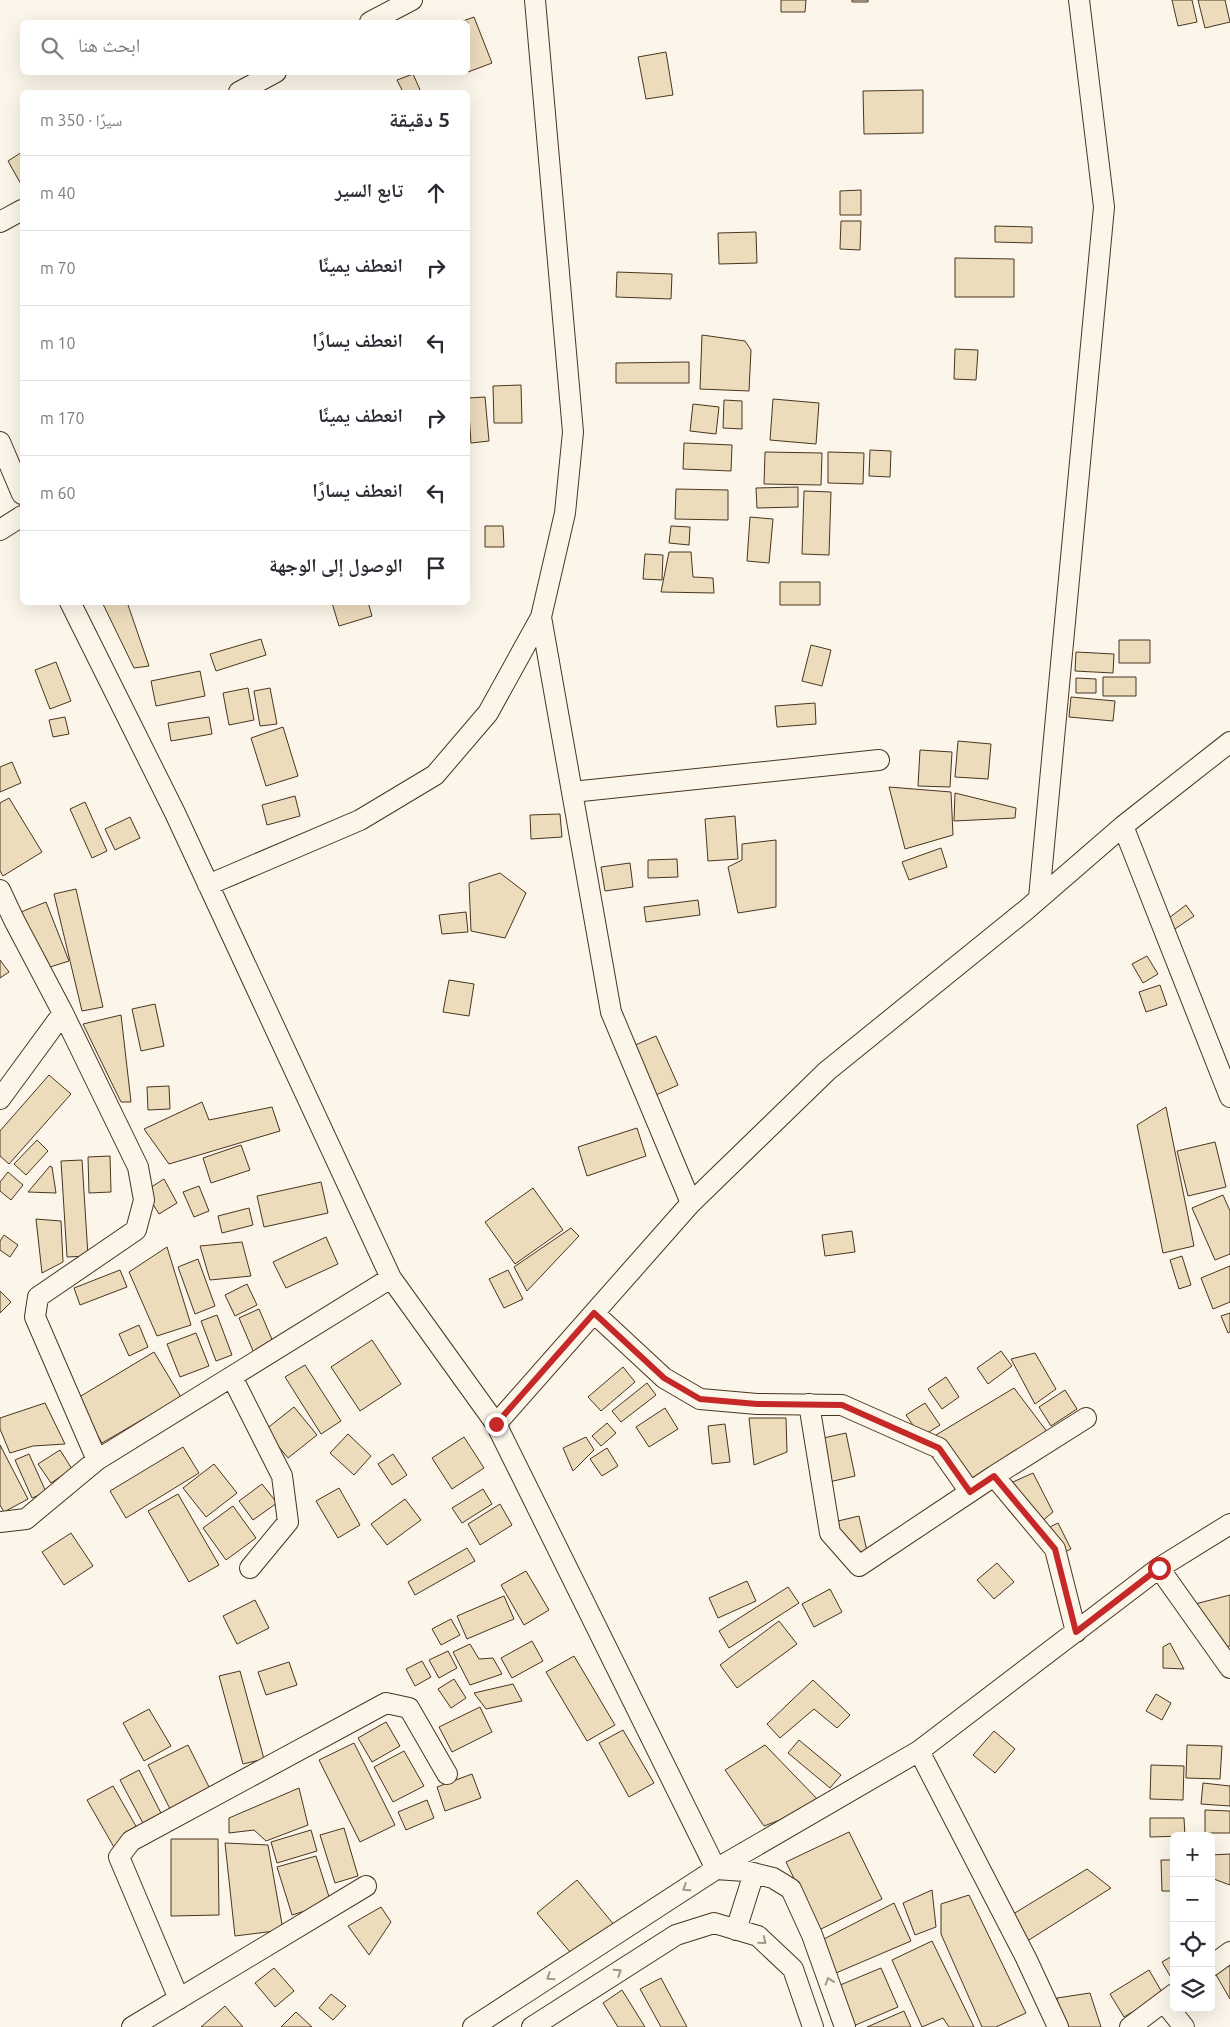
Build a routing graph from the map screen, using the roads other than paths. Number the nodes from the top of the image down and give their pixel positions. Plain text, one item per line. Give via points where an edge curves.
1 (412, 0) edge
2 (535, 0) edge
3 (1079, 0) edge
4 (374, 20) edge
5 (270, 75) edge
6 (243, 90) edge
7 (20, 211) edge
8 (0, 222) edge
9 (0, 442) edge
10 (20, 489) edge
11 (20, 517) edge
12 (0, 530) edge
13 (71, 605) edge
14 (541, 617) junction
15 (1230, 742) edge
16 (879, 760) dead end
17 (572, 792) junction
18 (1123, 826) junction
19 (208, 885) junction
20 (0, 890) edge
21 (1039, 898) junction
22 (63, 1013) junction
23 (1230, 1096) edge
24 (0, 1099) edge
25 (692, 1203) junction
26 (391, 1278) junction
27 (594, 1313) junction
28 (232, 1377) junction
29 (809, 1404) junction
30 (1086, 1418) dead end
31 (496, 1424) junction
32 (97, 1460) junction
33 (994, 1476) junction
34 (970, 1492) junction
35 (0, 1522) edge
36 (1230, 1524) edge
37 (250, 1568) dead end
38 (1159, 1568) junction
39 (1076, 1632) junction
40 (1230, 1668) edge
41 (918, 1751) junction
42 (447, 1774) dead end
43 (716, 1869) junction
44 (754, 1873) junction
45 (366, 1886) dead end
46 (736, 1930) junction
47 (1230, 1952) edge
48 (1215, 1963) edge
49 (1169, 1998) edge
50 (179, 1999) junction
51 (132, 2027) edge
52 (473, 2027) edge
53 (532, 2027) edge
54 (813, 2027) edge
55 (845, 2027) edge
56 (1058, 2027) edge
57 (1130, 2027) edge
58 (1184, 2027) edge

1 - 4 street
2 - 14 street via 572,432 565,513
3 - 21 street via 1104,207
5 - 6 street
7 - 8 street
9 - 10 street
11 - 12 street
13 - 19 street
14 - 17 street
14 - 19 street via 488,713 435,775 360,820
15 - 18 street
16 - 17 street
17 - 25 street via 611,1012
18 - 21 street
18 - 23 street
19 - 26 street
20 - 22 street
21 - 25 street via 827,1071
22 - 24 street
22 - 32 street via 138,1167 144,1200 136,1230 38,1297 35,1317
25 - 27 street
26 - 28 street
26 - 31 street
27 - 29 street via 664,1378 700,1399
27 - 31 street
28 - 32 street
28 - 37 street via 282,1476 288,1522
29 - 34 street via 842,1405 939,1448
29 - 34 street via 830,1533 859,1566
30 - 33 street
31 - 43 street
32 - 35 street via 26,1519
33 - 34 street
33 - 39 street via 1055,1549
36 - 38 street
38 - 39 street
38 - 40 street
39 - 41 street
41 - 43 street
41 - 56 street via 1026,1958
42 - 50 street via 408,1708 386,1703 131,1841 119,1857
43 - 44 street
43 -> 52 street
44 - 46 street
55 -> 44 street via 812,1935 791,1889 773,1878
45 - 50 street
53 -> 46 street via 676,1935 714,1923
46 -> 54 street via 758,1936 793,1969
47 - 48 street
49 - 57 street
49 - 58 street
50 - 51 street

